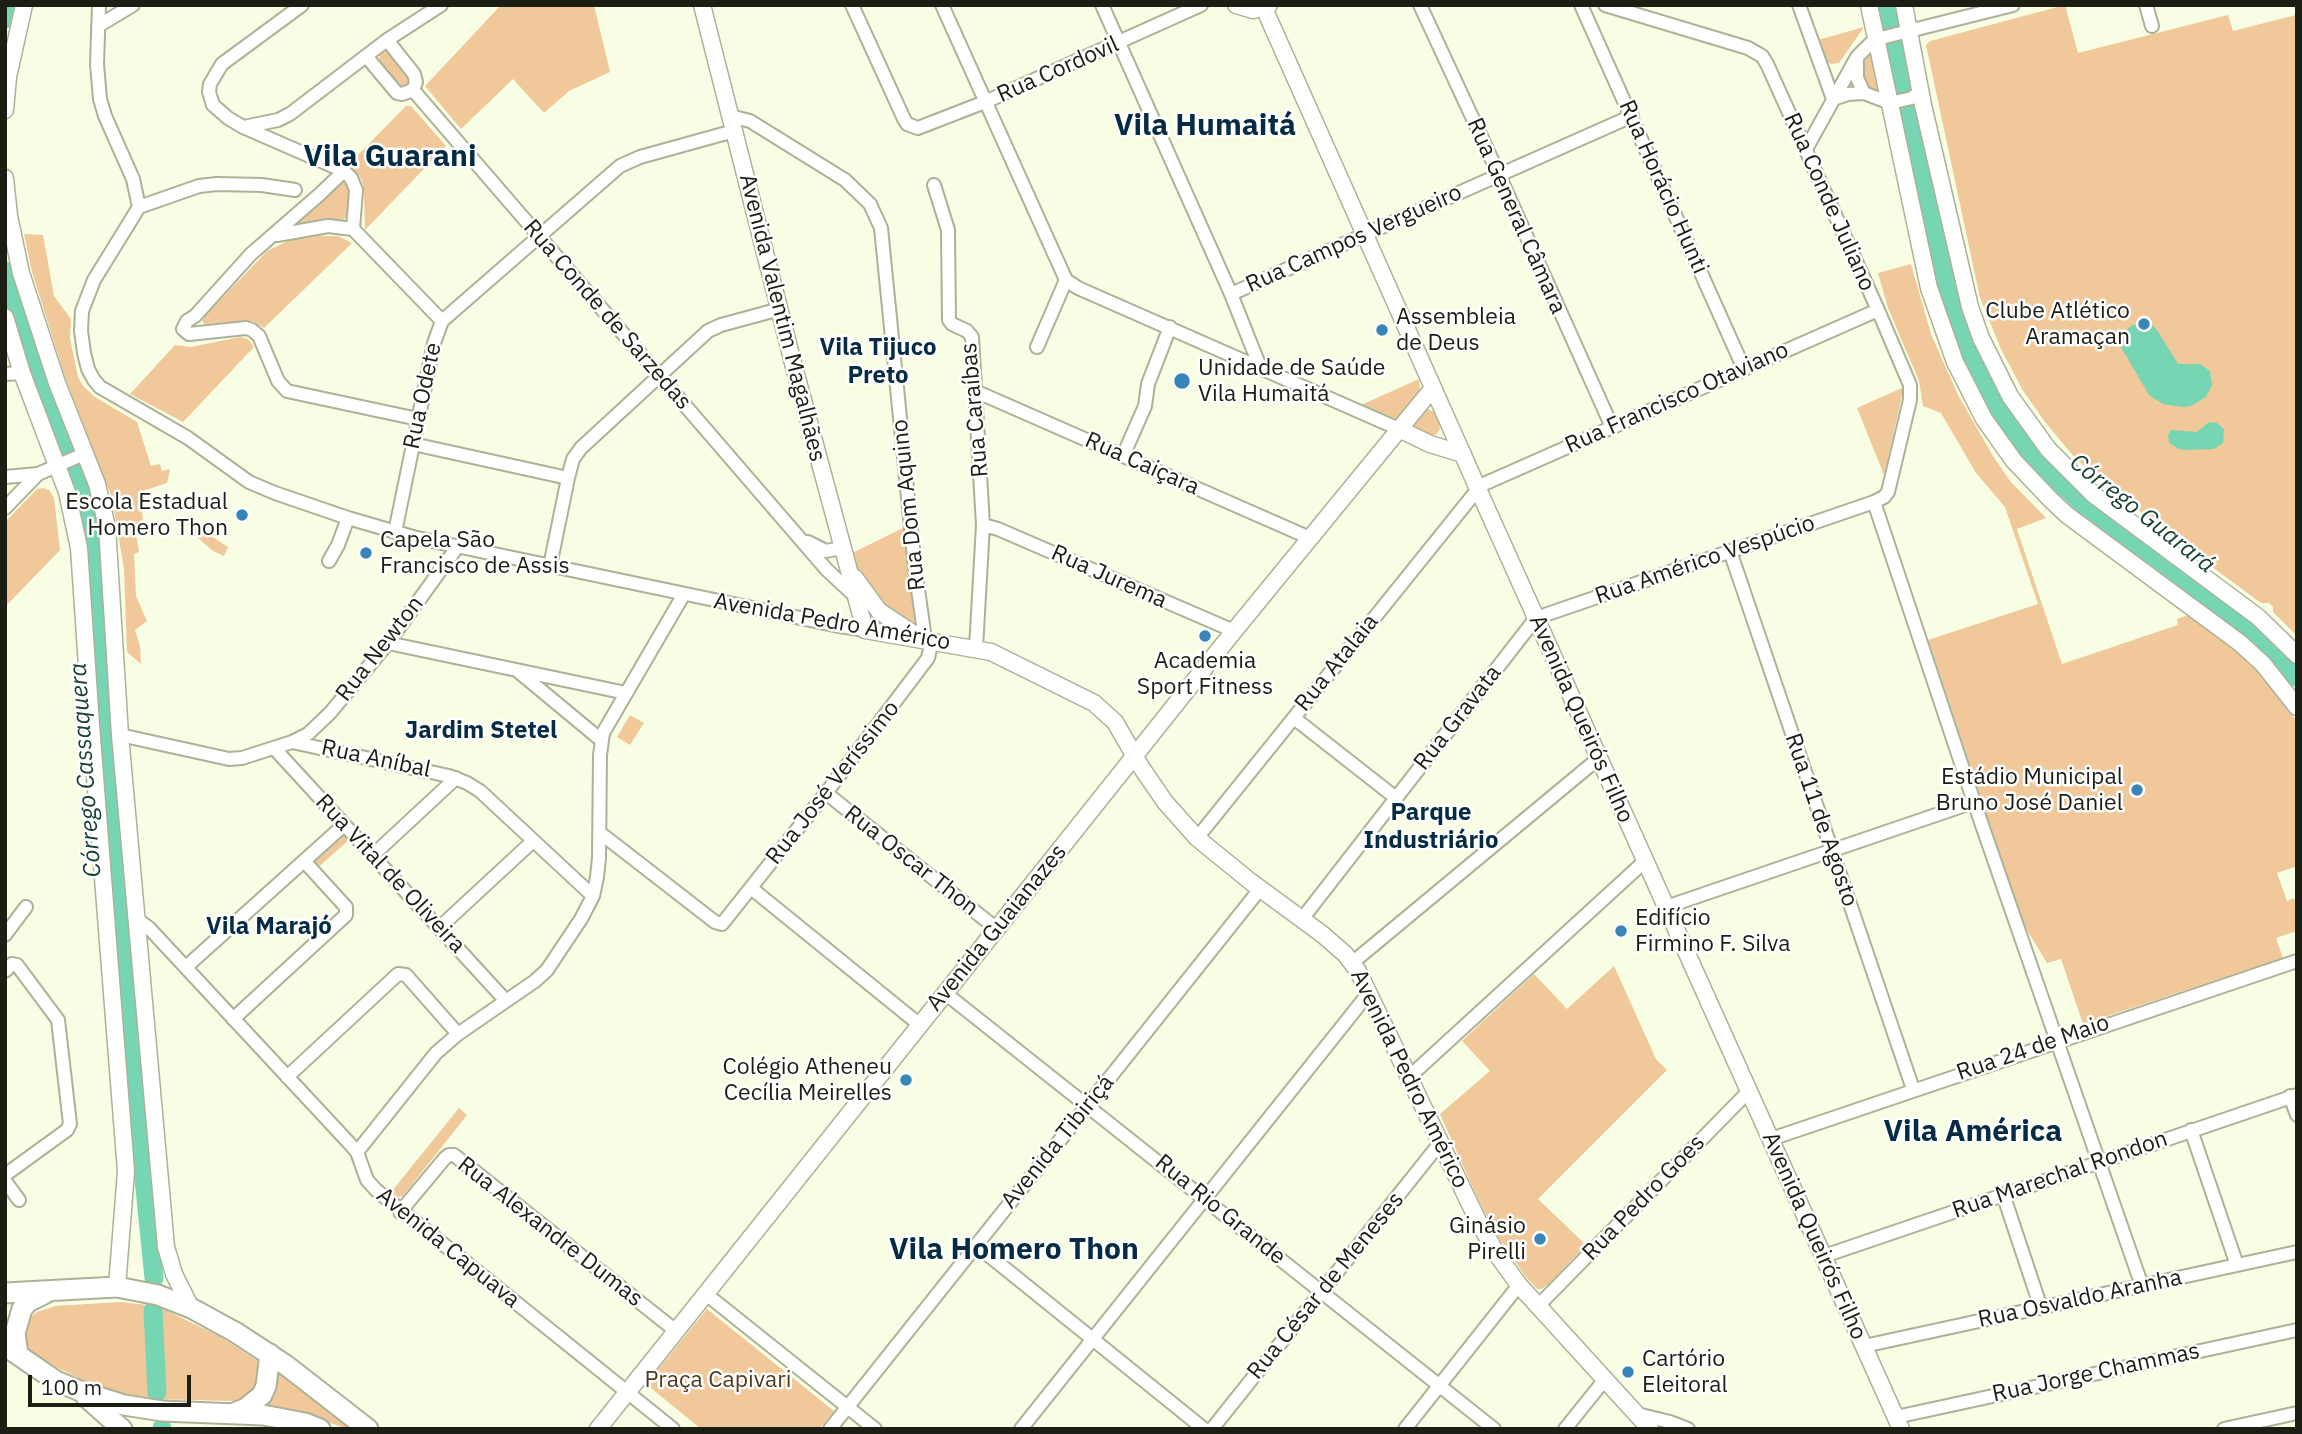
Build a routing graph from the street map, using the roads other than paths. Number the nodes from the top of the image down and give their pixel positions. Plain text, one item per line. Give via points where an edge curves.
1 (24, 5) edge
2 (99, 5) edge
3 (133, 5) edge
4 (302, 5) edge
5 (441, 5) edge
6 (702, 5) edge
7 (852, 5) edge
8 (942, 5) edge
9 (1102, 5) edge
10 (1201, 5) edge
11 (1236, 5) edge
12 (1420, 5) edge
13 (1581, 5) edge
14 (1605, 5) edge
15 (1798, 5) edge
16 (1869, 5) edge
17 (1904, 5) edge
18 (2013, 5) edge
19 (2146, 5) edge
20 (1267, 7) edge
21 (98, 26) junction
22 (2152, 26) dead end
23 (1892, 35) junction
24 (387, 40) junction
25 (1118, 42) junction
26 (366, 56) junction
27 (1857, 57) junction
28 (413, 90) junction
29 (1864, 93) junction
30 (1916, 94) junction
31 (1833, 99) junction
32 (985, 102) junction
33 (1893, 102) junction
34 (5, 110) edge
35 (1632, 116) junction
36 (732, 124) junction
37 (243, 127) junction
38 (1806, 149) junction
39 (344, 171) junction
40 (1499, 175) junction
41 (5, 178) edge
42 (934, 185) dead end
43 (295, 190) dead end
44 (139, 207) junction
45 (352, 229) junction
46 (1365, 234) junction
47 (273, 236) junction
48 (539, 237) junction
49 (1066, 280) junction
50 (1231, 294) junction
51 (780, 309) junction
52 (1878, 310) junction
53 (5, 317) edge
54 (442, 321) junction
55 (1170, 327) junction
56 (1037, 347) dead end
57 (1260, 367) junction
58 (1744, 369) junction
59 (22, 373) junction
60 (5, 374) edge
61 (660, 375) junction
62 (1433, 388) junction
63 (975, 391) junction
64 (418, 419) junction
65 (1612, 427) junction
66 (1399, 429) junction
67 (413, 444) junction
68 (1462, 454) junction
69 (1123, 456) junction
70 (71, 459) junction
71 (38, 474) junction
72 (5, 477) edge
73 (568, 478) junction
74 (1477, 488) junction
75 (1874, 502) junction
76 (5, 508) edge
77 (348, 518) junction
78 (983, 525) junction
79 (395, 532) junction
80 (1310, 538) junction
81 (801, 539) junction
82 (458, 546) junction
83 (1730, 551) junction
84 (843, 552) junction
85 (329, 561) dead end
86 (550, 566) junction
87 (684, 594) junction
88 (855, 596) junction
89 (879, 611) junction
90 (1536, 618) junction
91 (867, 630) junction
92 (1234, 631) junction
93 (926, 640) junction
94 (388, 643) junction
95 (976, 648) junction
96 (2297, 655) edge
97 (516, 669) junction
98 (626, 692) junction
99 (2297, 707) edge
100 (1294, 718) junction
101 (120, 735) junction
102 (601, 740) junction
103 (292, 742) junction
104 (274, 748) junction
105 (1134, 756) junction
106 (1599, 758) junction
107 (456, 778) junction
108 (826, 793) junction
109 (1396, 798) junction
110 (1974, 802) junction
111 (344, 825) junction
112 (599, 832) junction
113 (1197, 838) junction
114 (533, 841) junction
115 (1831, 851) junction
116 (373, 855) junction
117 (304, 861) junction
118 (1645, 861) junction
119 (751, 888) junction
120 (1260, 889) junction
121 (593, 896) junction
122 (26, 907) dead end
123 (1666, 907) junction
124 (135, 918) junction
125 (1302, 919) junction
126 (439, 928) junction
127 (997, 929) junction
128 (5, 935) edge
129 (2297, 961) edge
130 (1352, 962) junction
131 (186, 968) junction
132 (5, 971) edge
133 (946, 993) junction
134 (1368, 994) junction
135 (506, 1001) junction
136 (233, 1019) junction
137 (920, 1025) junction
138 (458, 1034) junction
139 (2057, 1040) junction
140 (287, 1077) junction
141 (1408, 1079) junction
142 (1913, 1089) junction
143 (1749, 1090) junction
144 (2294, 1096) edge
145 (1088, 1105) junction
146 (2297, 1115) edge
147 (2192, 1130) junction
148 (1770, 1139) junction
149 (1440, 1143) junction
150 (356, 1152) junction
151 (2099, 1162) junction
152 (5, 1175) edge
153 (5, 1181) edge
154 (2003, 1195) junction
155 (1205, 1199) junction
156 (19, 1200) dead end
157 (400, 1212) junction
158 (976, 1245) junction
159 (2297, 1252) edge
160 (1824, 1256) junction
161 (2237, 1265) junction
162 (1519, 1285) junction
163 (2142, 1286) junction
164 (117, 1287) junction
165 (50, 1291) junction
166 (1322, 1292) junction
167 (5, 1293) edge
168 (706, 1294) junction
169 (1538, 1306) junction
170 (191, 1308) junction
171 (2041, 1308) junction
172 (2297, 1330) edge
173 (676, 1331) junction
174 (1093, 1339) junction
175 (1864, 1346) junction
176 (12, 1350) edge
177 (270, 1354) junction
178 (1605, 1378) junction
179 (1439, 1386) junction
180 (80, 1391) junction
181 (627, 1392) junction
182 (847, 1407) junction
183 (214, 1413) junction
184 (234, 1413) junction
185 (2297, 1413) edge
186 (1637, 1414) junction
187 (1898, 1423) edge
188 (122, 1429) edge
189 (198, 1429) edge
190 (320, 1429) edge
191 (368, 1429) edge
192 (598, 1429) edge
193 (673, 1429) edge
194 (830, 1429) edge
195 (875, 1429) edge
196 (1021, 1429) edge
197 (1204, 1429) edge
198 (1212, 1429) edge
199 (1405, 1429) edge
200 (1494, 1429) edge
201 (1565, 1429) edge
202 (1650, 1429) edge
203 (1688, 1429) edge
204 (2224, 1429) edge

1 - 34 main road
2 - 21 street
3 - 21 street
4 - 37 street via 227,59 214,76 209,92 213,105
5 - 24 street
6 - 36 main road, Avenida Valentim Magalhães
7 - 32 street, Rua Cordovil via 904,119 913,127
8 - 32 street
9 - 25 street
10 - 25 street, Rua Cordovil
11 - 20 main road via 1253,10
12 - 40 street, Rua General Câmara
13 - 35 street, Rua Horácio Hunti
14 - 38 street, Rua Conde Juliano via 1756,51 1768,64
15 - 31 street
16 - 23 main road
17 - 23 main road
18 - 23 street
19 - 22 street
20 - 46 main road, Avenida Queirós Filho
21 - 44 street via 100,99 133,179
23 - 27 street
23 - 30 main road
23 - 33 main road
24 - 26 street
24 - 28 street, Rua Conde de Sarzedas via 414,74
25 - 32 street, Rua Cordovil
25 - 50 street
26 - 28 street, Rua Conde de Sarzedas via 397,93
26 - 37 street via 290,114
27 - 29 street via 1857,78
27 - 31 street
28 - 48 street, Rua Conde de Sarzedas
29 - 31 street
29 - 33 street
30 - 33 street
30 - 96 main road via 1970,307 1994,368 2021,414 2094,495 2258,617
31 - 38 street
32 - 49 street
33 - 99 main road via 1929,288 1968,391 1990,428 2014,461 2067,515 2240,643
35 - 40 street, Rua Campos Vergueiro
35 - 58 street, Rua Horácio Hunti
36 - 48 street, Rua Odete via 629,161
36 - 51 main road, Avenida Valentim Magalhães
36 - 93 street, Rua Dom Aquino via 750,121 845,180 870,204 881,228
37 - 39 street
38 - 52 street, Rua Conde Juliano
39 - 45 street via 356,190
39 - 47 street
40 - 46 street, Rua Campos Vergueiro
40 - 65 street, Rua General Câmara
41 - 70 main road via 21,273 57,383
42 - 63 street, Rua Caraíbas via 948,236 949,320 972,337
43 - 44 street via 217,184
44 - 77 street, Avenida Pedro Américo via 94,280 82,311 82,343 93,380 249,482
45 - 47 street via 328,226
45 - 54 street
46 - 50 street, Rua Campos Vergueiro
46 - 62 main road, Avenida Queirós Filho
47 - 64 street via 187,321 185,332 252,330 287,391
48 - 54 street, Rua Odete
48 - 61 street, Rua Conde de Sarzedas
49 - 55 street
49 - 56 street
50 - 57 street
51 - 61 street via 708,331
51 - 84 main road, Avenida Valentim Magalhães
52 - 58 street, Rua Francisco Otaviano
52 - 75 street, Rua Conde Juliano via 1908,379 1910,396 1888,492
53 - 59 main road
54 - 64 street, Rua Odete via 433,343
55 - 57 street
55 - 69 street
57 - 66 street
58 - 65 street, Rua Francisco Otaviano
59 - 60 street
59 - 70 main road
61 - 73 street via 581,447
61 - 81 street, Rua Conde de Sarzedas
62 - 66 main road, Avenida Guaianazes
62 - 68 main road, Avenida Queirós Filho
63 - 69 street, Rua Caiçara
63 - 78 street, Rua Caraíbas
64 - 67 street, Rua Odete
65 - 74 street, Rua Francisco Otaviano
66 - 68 main road
66 - 80 main road, Avenida Guaianazes
67 - 73 street
67 - 79 street, Rua Odete
68 - 74 main road, Avenida Queirós Filho
69 - 80 street, Rua Caiçara
70 - 71 street
70 - 101 main road via 102,504 110,551
70 - 164 main road via 71,506 82,568 125,1157
71 - 72 street
71 - 76 street
73 - 86 street
74 - 90 main road, Avenida Queirós Filho
74 - 100 street, Rua Atalaia
75 - 83 street, Rua Américo Vespúcio
75 - 110 street
77 - 79 street, Avenida Pedro Américo
77 - 85 street
78 - 92 street, Rua Jurema
78 - 95 street, Rua Caraíbas
79 - 82 street, Avenida Pedro Américo
80 - 92 main road, Avenida Guaianazes
81 - 84 street via 826,551
81 - 88 street, Rua Conde de Sarzedas
82 - 86 street, Avenida Pedro Américo
82 - 94 street, Rua Newton
83 - 90 street, Rua Américo Vespúcio
83 - 115 street, Rua 11 de Agosto
84 - 88 main road, Avenida Valentim Magalhães
84 - 89 main road via 860,587
86 - 87 street, Avenida Pedro Américo
87 - 91 street, Avenida Pedro Américo
87 - 98 street
88 - 91 main road, Avenida Valentim Magalhães
89 - 91 main road
89 - 93 main road
90 - 106 main road, Avenida Queirós Filho
90 - 109 street, Rua Gravata
91 - 93 main road, Avenida Pedro Américo
92 - 105 main road, Avenida Guaianazes
93 - 95 main road, Avenida Pedro Américo
93 - 108 street, Rua José Veríssimo via 928,658
94 - 97 street
94 - 103 street, Rua Newton via 330,713
95 - 105 main road, Avenida Pedro Américo via 1002,656 1094,703 1115,722
97 - 98 street
97 - 102 street
98 - 102 street
100 - 109 street
100 - 113 street, Rua Atalaia
101 - 104 street, Rua Aníbal via 229,759
101 - 124 main road
102 - 112 street
103 - 104 street, Rua Aníbal
103 - 107 street, Rua Aníbal
104 - 111 street, Rua Vital de Oliveira
105 - 113 main road, Avenida Pedro Américo
105 - 127 main road, Avenida Guaianazes
106 - 118 main road, Avenida Queirós Filho
106 - 130 street
107 - 114 street, Rua Aníbal via 480,791
107 - 116 street
108 - 119 street, Rua José Veríssimo
108 - 127 street, Rua Oscar Thon
109 - 125 street, Rua Gravata
110 - 115 street
110 - 139 street
111 - 116 street, Rua Vital de Oliveira
111 - 117 street
112 - 119 street, Rua José Veríssimo via 715,922 722,924
112 - 121 street
113 - 120 main road, Avenida Pedro Américo
114 - 121 street, Rua Aníbal
114 - 126 street
115 - 123 street
115 - 142 street, Rua 11 de Agosto
116 - 126 street, Rua Vital de Oliveira
117 - 131 street
117 - 136 street via 346,907 346,915
118 - 123 main road, Avenida Queirós Filho
118 - 141 street
119 - 137 street
120 - 125 main road, Avenida Pedro Américo
120 - 145 street, Avenida Tibiriçá
121 - 135 street via 547,970
122 - 128 street
123 - 143 main road, Avenida Queirós Filho
124 - 131 street, Avenida Capuava
124 - 170 main road via 166,1247
125 - 130 main road, Avenida Pedro Américo
126 - 135 street, Rua Vital de Oliveira
127 - 133 main road, Avenida Guaianazes
129 - 139 street, Rua 24 de Maio
130 - 134 main road, Avenida Pedro Américo
131 - 136 street, Avenida Capuava
132 - 152 street via 17,965 58,1020 70,1124
133 - 137 main road, Avenida Guaianazes
133 - 145 street, Rua Rio Grande
134 - 141 main road, Avenida Pedro Américo
134 - 155 street
135 - 138 street
136 - 140 street, Avenida Capuava
137 - 168 main road, Avenida Guaianazes
138 - 140 street via 409,977 398,974
138 - 150 street via 436,1054
139 - 142 street, Rua 24 de Maio
139 - 151 street
140 - 150 street, Avenida Capuava
141 - 149 main road, Avenida Pedro Américo
142 - 148 street, Rua 24 de Maio
143 - 148 main road, Avenida Queirós Filho
143 - 169 street, Rua Pedro Goes
144 - 146 street
144 - 147 street, Rua Marechal Rondon
145 - 155 street, Rua Rio Grande
145 - 158 street, Avenida Tibiriçá
147 - 151 street, Rua Marechal Rondon
147 - 161 street
148 - 160 main road, Avenida Queirós Filho
149 - 162 main road, Avenida Pedro Américo via 1488,1239
149 - 166 street, Rua César de Meneses
150 - 157 street, Avenida Capuava via 367,1180
151 - 154 street, Rua Marechal Rondon
151 - 163 street
153 - 156 street
154 - 160 street, Rua Marechal Rondon
154 - 171 street
155 - 166 street, Rua Rio Grande
155 - 174 street
157 - 173 street, Rua Alexandre Dumas via 445,1158 454,1155
157 - 181 street, Avenida Capuava
158 - 174 street
158 - 182 street, Avenida Tibiriçá
159 - 161 street, Rua Osvaldo Aranha
160 - 175 main road, Avenida Queirós Filho
161 - 163 street, Rua Osvaldo Aranha
162 - 169 main road, Avenida Pedro Américo
162 - 179 street
163 - 171 street, Rua Osvaldo Aranha
164 - 165 highway
164 - 170 highway
165 - 167 highway
165 - 176 highway via 22,1308
166 - 179 street, Rua Rio Grande
166 - 198 street, Rua César de Meneses
168 - 173 main road, Avenida Guaianazes
168 - 182 street
169 - 178 main road, Avenida Pedro Américo
170 - 177 highway
171 - 175 street, Rua Osvaldo Aranha
172 - 187 street, Rua Jorge Chammas
173 - 181 main road, Avenida Guaianazes
174 - 196 street
174 - 197 street
175 - 187 main road, Avenida Queirós Filho
176 - 180 highway via 56,1381
177 - 184 highway via 261,1395
177 - 191 highway
178 - 186 main road, Avenida Pedro Américo
178 - 201 street
179 - 199 street
179 - 200 street, Rua Rio Grande
180 - 183 highway via 143,1409
180 - 188 highway
181 - 192 main road, Avenida Guaianazes
181 - 193 street, Avenida Capuava
182 - 194 street, Avenida Tibiriçá
182 - 195 street
183 - 184 highway
183 - 189 highway
184 - 190 highway
185 - 204 street
186 - 202 main road, Avenida Pedro Américo
186 - 203 street

